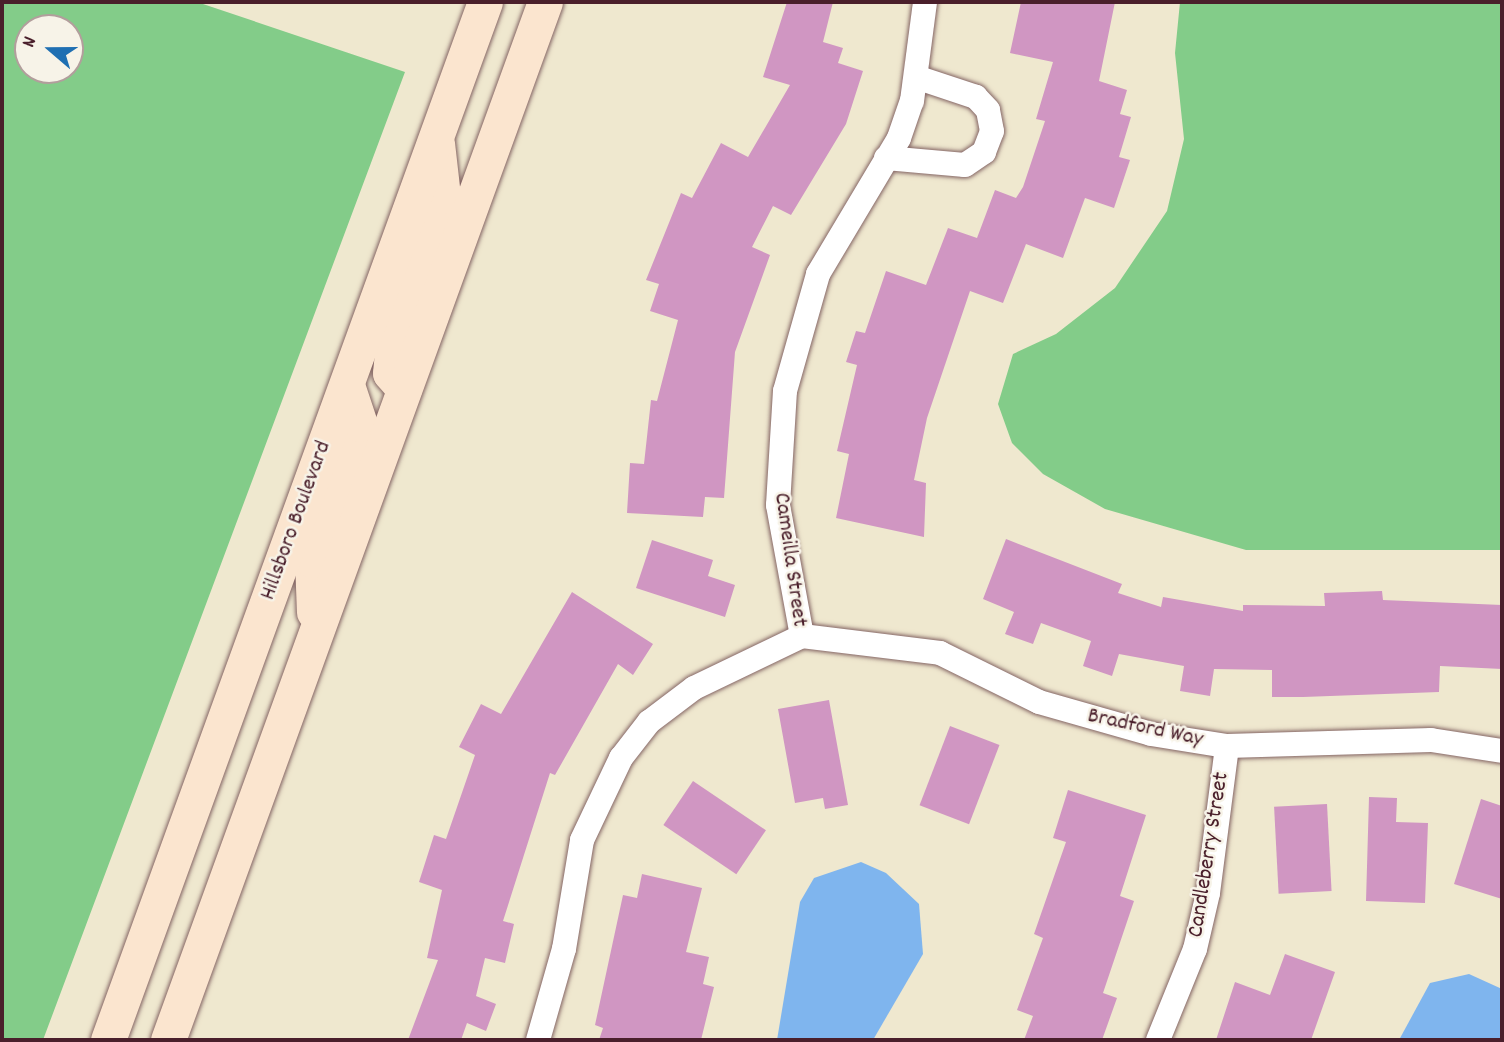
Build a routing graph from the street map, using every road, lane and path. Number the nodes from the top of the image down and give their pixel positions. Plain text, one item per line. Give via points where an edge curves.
1 (485, 2) edge
2 (545, 2) edge
3 (925, 2) edge
4 (915, 77) junction
5 (436, 136) junction
6 (886, 158) junction
7 (347, 385) junction
8 (404, 389) junction
9 (314, 633) junction
10 (802, 636) junction
11 (1227, 747) junction
12 (1502, 751) edge
13 (108, 1040) edge
14 (168, 1040) edge
15 (538, 1040) edge
16 (1158, 1040) edge

1 - 5 street, Hillsboro Boulevard
2 - 8 street
3 - 4 street, Cameilla Street
4 - 6 street, Cameilla Street via 903,126
4 - 6 street via 976,97 988,110 992,131 984,152 965,165
5 - 7 street, Hillsboro Boulevard
5 - 8 street via 443,196 394,333 390,373
6 - 10 street, Cameilla Street via 818,274 785,391 779,505
7 - 9 street via 360,424 312,560
7 - 13 street, Hillsboro Boulevard
8 - 9 street
9 - 14 street
10 - 11 street, Bradford Way via 940,653 1039,702 1095,721
10 - 15 street, Cameilla Street via 694,688 649,722 621,758 582,840 564,949
11 - 12 street, Bradford Way via 1431,740
11 - 16 street, Candleberry Street via 1206,904

